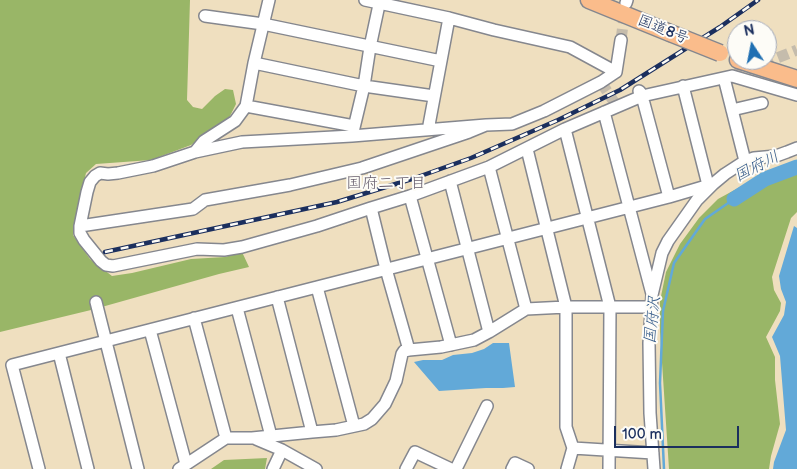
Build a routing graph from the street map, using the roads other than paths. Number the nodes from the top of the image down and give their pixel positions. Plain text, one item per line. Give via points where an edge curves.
1 (269, 0) edge
2 (365, 0) edge
3 (589, 0) edge
4 (380, 2) edge
5 (205, 16) dead end
6 (449, 18) junction
7 (262, 24) junction
8 (620, 40) tunnel mouth
9 (370, 47) junction
10 (727, 56) edge
11 (440, 61) junction
12 (254, 63) junction
13 (769, 70) edge
14 (616, 72) junction
15 (728, 77) junction
16 (797, 79) edge
17 (364, 86) junction
18 (683, 86) junction
19 (797, 95) edge
20 (434, 96) junction
21 (642, 96) junction
22 (614, 102) dead end
23 (762, 103) dead end
24 (246, 106) junction
25 (732, 110) junction
26 (604, 112) junction
27 (486, 124) junction
28 (429, 125) dead end
29 (565, 129) junction
30 (353, 131) junction
31 (797, 148) edge
32 (527, 149) junction
33 (195, 152) junction
34 (745, 161) junction
35 (489, 167) junction
36 (450, 181) junction
37 (710, 184) junction
38 (410, 196) junction
39 (670, 197) junction
40 (371, 208) junction
41 (629, 208) junction
42 (588, 218) junction
43 (80, 226) junction
44 (547, 228) junction
45 (508, 238) junction
46 (467, 248) junction
47 (427, 259) junction
48 (386, 269) junction
49 (317, 287) junction
50 (652, 295) junction
51 (277, 297) junction
52 (96, 302) dead end
53 (566, 307) junction
54 (610, 307) junction
55 (650, 307) junction
56 (236, 308) junction
57 (526, 309) junction
58 (194, 318) junction
59 (150, 330) junction
60 (489, 332) junction
61 (106, 341) junction
62 (451, 345) junction
63 (409, 350) junction
64 (59, 353) junction
65 (487, 406) dead end
66 (354, 426) junction
67 (312, 432) junction
68 (271, 436) junction
69 (226, 438) junction
70 (252, 438) junction
71 (573, 448) junction
72 (282, 450) junction
73 (610, 451) junction
74 (653, 453) junction
75 (182, 466) edge
76 (39, 469) edge
77 (88, 469) edge
78 (138, 469) edge
79 (273, 469) edge
80 (316, 469) edge
81 (406, 469) edge
82 (451, 469) edge
83 (456, 469) edge
84 (512, 469) edge
85 (528, 469) edge
86 (567, 469) edge
87 (608, 469) edge
88 (654, 469) edge

1 - 7 street
2 - 4 street
3 - 10 highway, 国道8号, bridge
4 - 6 street
4 - 9 street
5 - 7 street
6 - 11 street
6 - 14 street via 570,47
7 - 9 street
7 - 12 street
8 - 14 street
9 - 11 street
9 - 17 street
11 - 20 street
12 - 17 street
12 - 24 street
13 - 16 highway, 国道8号
14 - 27 street via 544,111 512,124
15 - 18 street
15 - 19 street
15 - 25 street
17 - 20 street
17 - 30 street
18 - 21 street
18 - 37 street
20 - 28 street
21 - 22 street via 637,91
21 - 26 street
21 - 39 street
23 - 25 street
24 - 30 street
24 - 33 street via 235,121 204,141
25 - 34 street
26 - 29 street
26 - 41 street
27 - 30 street
27 - 43 street via 362,168 204,200 193,209
29 - 32 street
29 - 42 street
30 - 33 street via 242,142
31 - 34 street via 776,156
32 - 35 street
32 - 44 street
33 - 43 street via 153,166 95,176 86,192
34 - 37 street
35 - 36 street
35 - 45 street
36 - 38 street
36 - 46 street
37 - 39 street
37 - 50 street via 668,241
38 - 40 street
38 - 47 street
39 - 41 street
40 - 43 street via 242,247 197,249 113,266 100,261 84,240
40 - 48 street
41 - 42 street
41 - 50 street
42 - 44 street
42 - 54 street
44 - 45 street
44 - 53 street
45 - 46 street
45 - 57 street
46 - 47 street
46 - 60 street
47 - 48 street
47 - 62 street
48 - 49 street
48 - 63 street
49 - 51 street
49 - 66 street
50 - 55 street
51 - 56 street
51 - 67 street
52 - 61 street
53 - 54 street
53 - 57 street
53 - 71 street via 566,427
54 - 55 street
54 - 73 street
55 - 74 street via 648,343
56 - 58 street
56 - 68 street
57 - 60 street
58 - 59 street
58 - 69 street
59 - 61 street
59 - 75 street
60 - 62 street via 474,340
61 - 64 street
61 - 78 street
62 - 63 street
63 - 66 street via 402,354 396,381 379,412 364,424
64 - 76 street via 12,365
64 - 77 street
65 - 83 street
66 - 67 street
67 - 68 street
68 - 70 street
69 - 70 street
69 - 75 street
70 - 72 street
71 - 73 street
71 - 86 street
72 - 79 street
72 - 80 street
73 - 74 street
73 - 87 street
74 - 88 street
81 - 82 street via 415,452
84 - 85 street via 515,463

